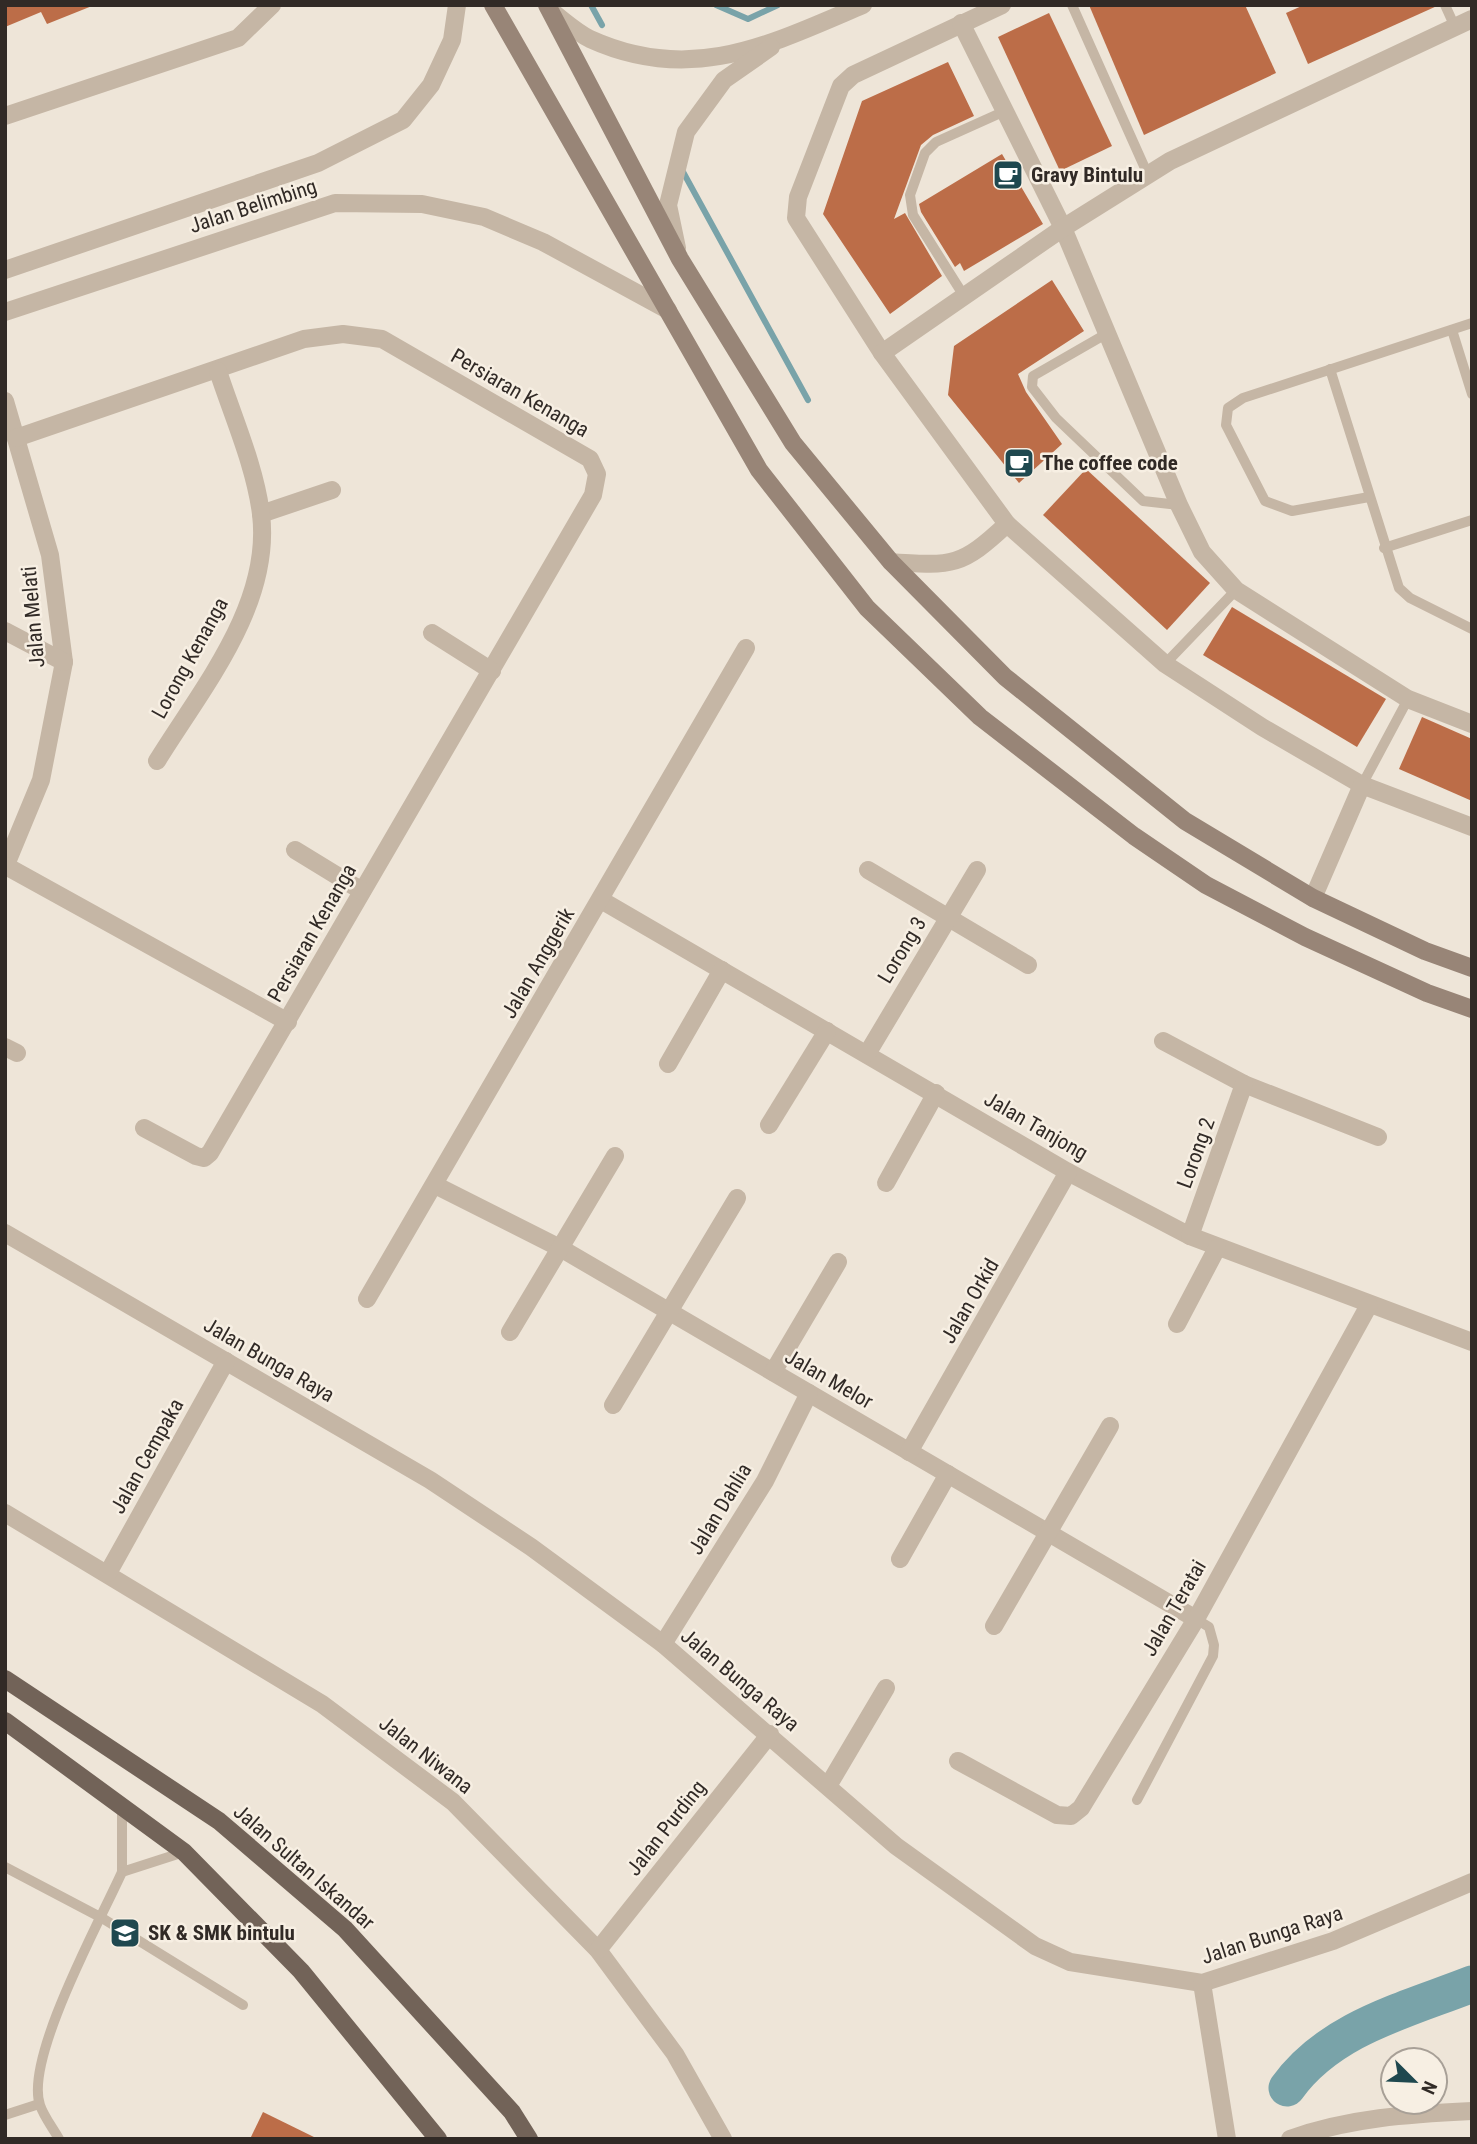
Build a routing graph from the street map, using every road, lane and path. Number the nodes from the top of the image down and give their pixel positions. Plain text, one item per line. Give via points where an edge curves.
1 (272, 5) edge
2 (457, 5) edge
3 (493, 5) edge
4 (863, 5) edge
5 (1002, 5) edge
6 (1072, 5) edge
7 (1445, 5) edge
8 (549, 8) edge
9 (1472, 19) edge
10 (961, 23) junction
11 (1455, 27) junction
12 (780, 40) junction
13 (1004, 111) junction
14 (5, 116) edge
15 (1149, 175) junction
16 (1063, 228) junction
17 (680, 259) junction
18 (5, 270) edge
19 (964, 296) junction
20 (668, 310) junction
21 (5, 312) edge
22 (1472, 323) edge
23 (1451, 330) junction
24 (1106, 334) junction
25 (881, 353) junction
26 (1330, 369) junction
27 (218, 371) junction
28 (1472, 394) edge
29 (5, 401) edge
30 (16, 439) junction
31 (332, 490) dead end
32 (1369, 497) junction
33 (1179, 505) junction
34 (261, 514) junction
35 (1472, 520) edge
36 (1007, 524) junction
37 (1384, 548) junction
38 (891, 562) junction
39 (1236, 590) junction
40 (1472, 629) edge
41 (5, 631) edge
42 (432, 633) dead end
43 (746, 648) dead end
44 (64, 662) junction
45 (1165, 664) junction
46 (492, 671) junction
47 (1408, 699) junction
48 (1472, 724) edge
49 (157, 761) dead end
50 (1362, 785) junction
51 (1472, 827) edge
52 (295, 850) dead end
53 (5, 867) edge
54 (868, 870) dead end
55 (977, 870) dead end
56 (362, 891) junction
57 (1313, 898) junction
58 (601, 901) junction
59 (949, 916) junction
60 (1028, 965) dead end
61 (1472, 968) edge
62 (722, 970) junction
63 (1472, 1009) edge
64 (288, 1022) junction
65 (827, 1031) junction
66 (1163, 1041) dead end
67 (867, 1054) junction
68 (668, 1063) dead end
69 (1244, 1084) junction
70 (936, 1093) junction
71 (769, 1125) dead end
72 (144, 1128) dead end
73 (1378, 1137) dead end
74 (615, 1156) dead end
75 (1068, 1172) junction
76 (886, 1183) dead end
77 (435, 1185) junction
78 (737, 1198) dead end
79 (5, 1233) edge
80 (1191, 1236) junction
81 (1216, 1248) junction
82 (562, 1249) junction
83 (838, 1262) dead end
84 (367, 1299) dead end
85 (1369, 1305) junction
86 (667, 1311) junction
87 (1177, 1324) dead end
88 (510, 1332) dead end
89 (1472, 1342) edge
90 (226, 1361) junction
91 (773, 1372) junction
92 (809, 1393) junction
93 (612, 1405) dead end
94 (1110, 1426) dead end
95 (909, 1452) junction
96 (948, 1474) junction
97 (5, 1513) edge
98 (1048, 1533) junction
99 (900, 1559) dead end
100 (108, 1573) junction
101 (1196, 1619) junction
102 (994, 1626) dead end
103 (663, 1644) junction
104 (5, 1679) edge
105 (886, 1688) dead end
106 (5, 1721) edge
107 (770, 1734) junction
108 (958, 1761) dead end
109 (828, 1786) junction
110 (1137, 1800) dead end
111 (122, 1805) junction
112 (184, 1852) junction
113 (5, 1867) edge
114 (122, 1872) junction
115 (1472, 1882) edge
116 (102, 1917) junction
117 (598, 1950) junction
118 (1202, 1983) junction
119 (243, 2005) dead end
120 (39, 2104) junction
121 (1472, 2111) edge
122 (5, 2115) edge
123 (59, 2139) edge
124 (438, 2139) edge
125 (528, 2139) edge
126 (723, 2139) edge
127 (1227, 2139) edge
128 (1290, 2139) edge

1 - 14 street via 237,38
2 - 18 street, Jalan Belimbing via 452,40 431,85 403,120 318,163
3 - 20 main road
4 - 12 street
5 - 10 street
6 - 15 lane
7 - 11 lane
8 - 12 street via 589,38 635,55 681,62
8 - 17 main road
9 - 11 street
10 - 13 street
10 - 25 street via 853,75 841,86 798,197 796,218
11 - 15 street
12 - 17 street via 724,80 686,132 668,205
13 - 16 street
13 - 19 lane via 936,142 920,163 910,195 913,215
15 - 16 street
16 - 19 street
16 - 24 street
17 - 38 main road via 793,443
19 - 25 street
20 - 21 street, Jalan Belimbing via 543,242 484,217 422,204 335,203
20 - 63 main road via 760,470 867,608 980,717 1206,886 1305,937
22 - 23 lane
23 - 26 lane
23 - 28 lane
24 - 33 street
24 - 33 lane via 1032,376 1032,387 1056,418 1143,501
25 - 36 street
26 - 32 lane
26 - 32 lane via 1243,398 1228,408 1226,425 1265,501 1292,511
27 - 30 street, Persiaran Kenanga
27 - 34 street, Lorong Kenanga
27 - 46 street, Persiaran Kenanga via 304,339 343,334 382,339 590,459 597,474 593,495
29 - 30 street, Jalan Melati
30 - 44 street, Jalan Melati via 50,555
31 - 34 street
32 - 37 lane
33 - 39 street via 1202,552
34 - 49 street, Lorong Kenanga via 262,541 247,605 230,642
35 - 37 lane
36 - 38 street via 976,553 942,565
36 - 45 street
37 - 40 lane via 1399,588
38 - 57 main road via 1005,677 1185,821
39 - 45 lane
39 - 47 street
41 - 44 street
42 - 46 street
43 - 58 street, Jalan Anggerik
44 - 53 street, Jalan Melati via 41,780
45 - 50 street
46 - 56 street, Persiaran Kenanga
47 - 48 street
47 - 50 lane
50 - 51 street
50 - 57 street
52 - 56 street
53 - 64 street, Persiaran Kenanga
54 - 59 street
55 - 59 street, Lorong 3
56 - 64 street, Persiaran Kenanga
57 - 61 main road
58 - 62 street, Jalan Tanjong
58 - 77 street, Jalan Anggerik
59 - 60 street
59 - 67 street, Lorong 3
62 - 65 street, Jalan Tanjong
62 - 68 street
64 - 72 street, Persiaran Kenanga via 204,1158
65 - 67 street, Jalan Tanjong
65 - 71 street
66 - 69 street
67 - 70 street, Jalan Tanjong
69 - 73 street
69 - 80 street, Lorong 2
70 - 75 street, Jalan Tanjong
70 - 76 street
74 - 82 street
75 - 80 street, Jalan Tanjong
75 - 95 street, Jalan Orkid
77 - 82 street, Jalan Melor
77 - 84 street, Jalan Anggerik
78 - 86 street
79 - 90 street, Jalan Bunga Raya
80 - 81 street, Jalan Tanjong
81 - 85 street, Jalan Tanjong
81 - 87 street
82 - 86 street, Jalan Melor
82 - 88 street
83 - 91 street
85 - 89 street, Jalan Tanjong
85 - 101 street, Jalan Teratai
86 - 91 street, Jalan Melor
86 - 93 street
90 - 100 street, Jalan Cempaka
90 - 103 street, Jalan Bunga Raya via 430,1480
91 - 92 street, Jalan Melor
92 - 95 street, Jalan Melor
92 - 103 street, Jalan Dahlia via 765,1481
94 - 98 street
95 - 96 street, Jalan Melor
96 - 98 street, Jalan Melor
96 - 99 street
97 - 100 street, Jalan Niwana
98 - 101 street, Jalan Melor
98 - 102 street
100 - 117 street, Jalan Niwana via 322,1704 453,1802
101 - 108 street, Jalan Teratai via 1081,1808 1071,1816 1057,1815
101 - 110 lane via 1209,1627 1213,1657
103 - 107 street, Jalan Bunga Raya
104 - 125 main road, Jalan Sultan Iskandar via 219,1821 345,1929 512,2112
105 - 109 street
106 - 111 main road
107 - 109 street, Jalan Bunga Raya
107 - 117 street, Jalan Purding
109 - 118 street, Jalan Bunga Raya via 896,1846 1035,1946 1070,1962
111 - 112 main road
111 - 114 lane
112 - 114 lane
112 - 124 main road via 302,1970
113 - 116 lane
114 - 116 lane
115 - 118 street, Jalan Bunga Raya via 1333,1941
116 - 119 lane
116 - 120 lane via 51,2027 39,2072
117 - 126 street, Jalan Niwana via 675,2054
118 - 127 street
120 - 122 lane
120 - 123 lane
121 - 128 street via 1391,2116

